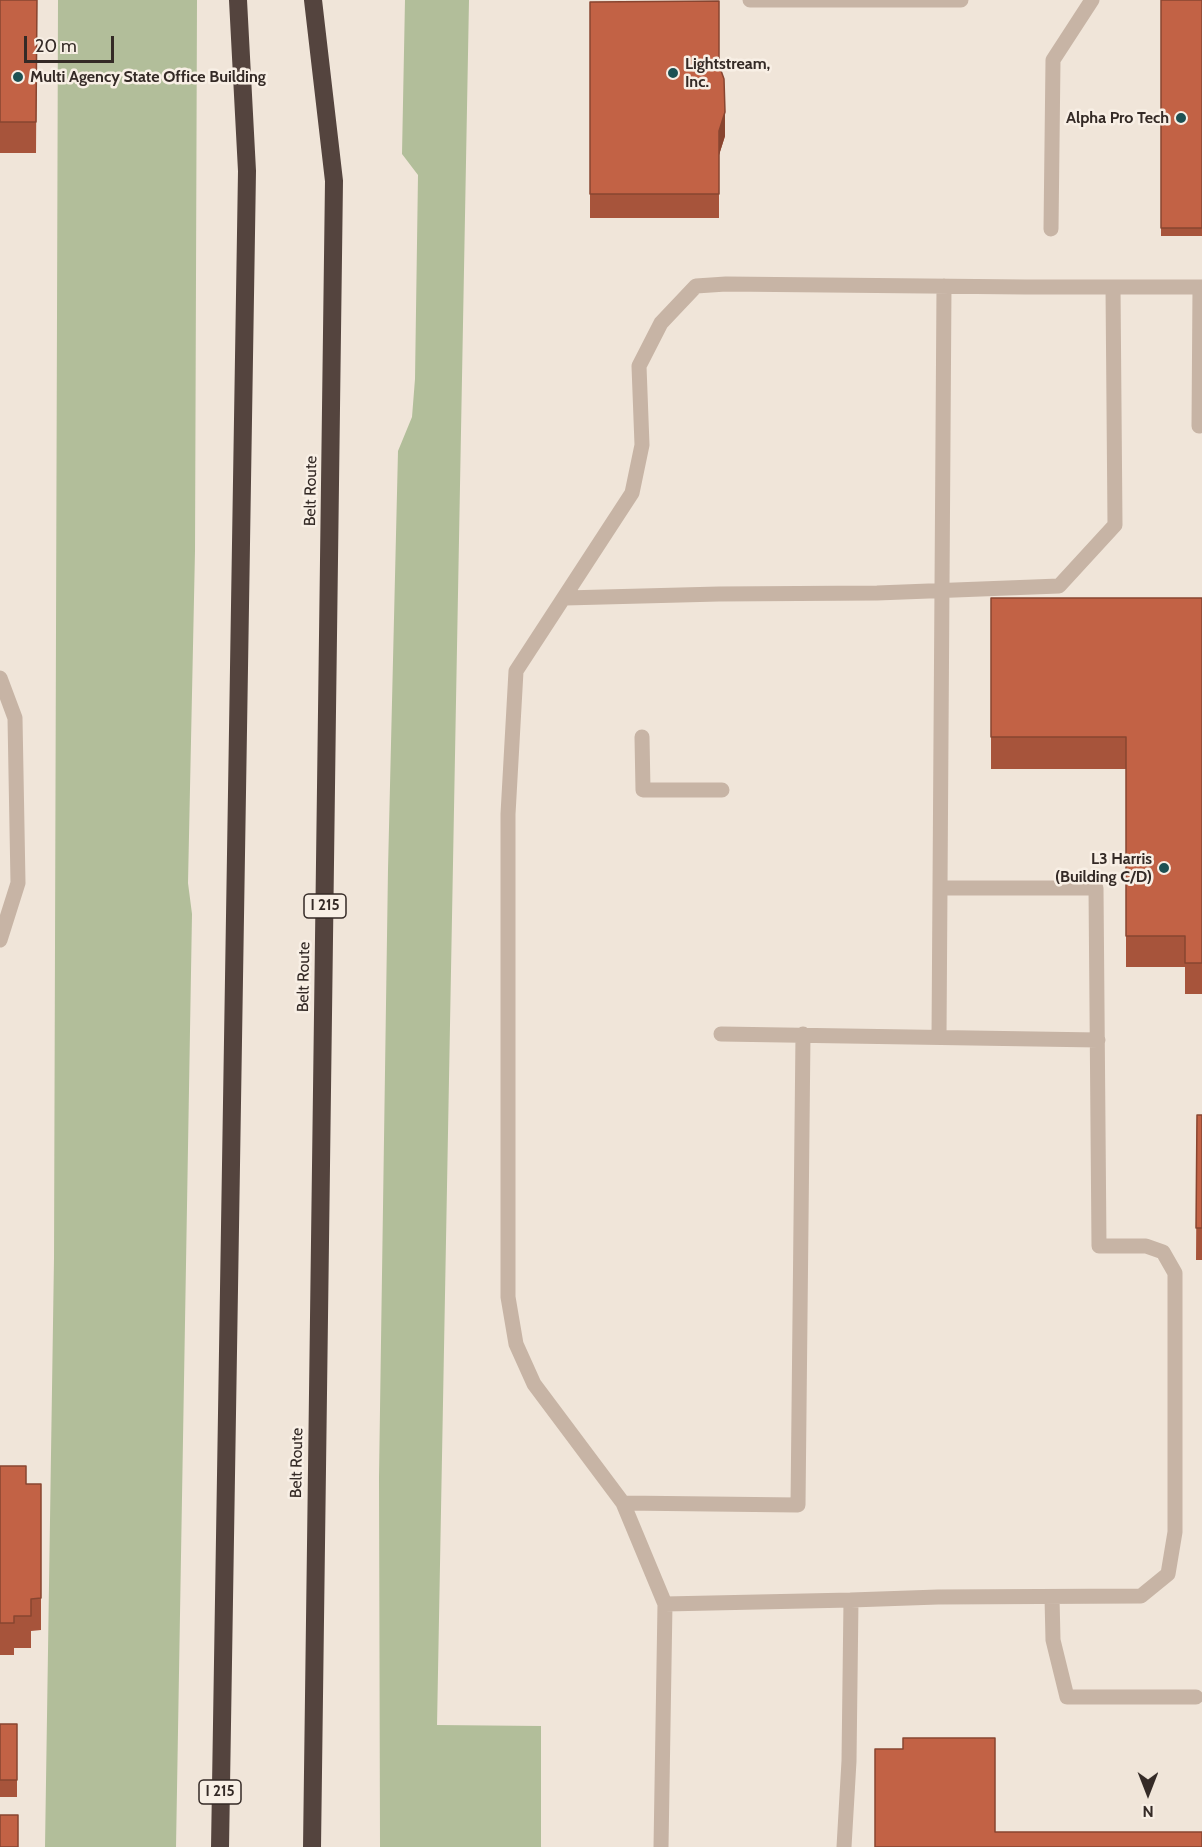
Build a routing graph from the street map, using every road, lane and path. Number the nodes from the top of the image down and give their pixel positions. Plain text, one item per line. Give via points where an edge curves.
1 (238, 0) edge
2 (313, 0) edge
3 (750, 0) edge
4 (961, 0) edge
5 (1092, 0) edge
6 (1050, 229) dead end
7 (944, 286) junction
8 (1113, 287) junction
9 (1201, 287) edge
10 (1201, 379) edge
11 (1198, 426) dead end
12 (943, 590) junction
13 (565, 598) junction
14 (0, 678) edge
15 (642, 737) dead end
16 (722, 790) dead end
17 (940, 888) junction
18 (0, 940) edge
19 (721, 1034) dead end
20 (803, 1034) junction
21 (939, 1037) junction
22 (1098, 1040) junction
23 (623, 1503) junction
24 (1052, 1597) junction
25 (851, 1600) junction
26 (665, 1604) junction
27 (1196, 1697) dead end
28 (220, 1738) junction
29 (210, 1847) edge
30 (220, 1847) edge
31 (313, 1847) edge
32 (661, 1847) edge
33 (844, 1847) edge

1 - 28 highway, I 215 via 247,171
2 - 31 highway, Belt Route / I 215 via 334,181
3 - 4 lane
5 - 6 lane via 1053,60
7 - 8 lane
7 - 12 lane
7 - 13 lane via 696,286 661,323 639,366 642,445 632,494
8 - 9 lane
8 - 12 lane via 1115,525 1059,586
9 - 10 lane
10 - 11 lane
12 - 13 lane
12 - 17 lane
13 - 23 lane via 516,671 508,814 508,1297 516,1344 534,1384
14 - 18 lane via 15,718 18,883
15 - 16 lane via 643,790
17 - 21 lane
17 - 22 lane via 1096,888
19 - 20 lane
20 - 21 lane
20 - 23 lane via 798,1505
21 - 22 lane
22 - 24 lane via 1099,1246 1146,1246 1163,1252 1175,1273 1175,1532 1168,1574 1141,1596
23 - 26 lane
24 - 25 lane
24 - 27 lane via 1053,1640 1067,1697
25 - 26 lane
25 - 33 lane
26 - 32 lane
28 - 29 highway
28 - 30 highway, I 215

